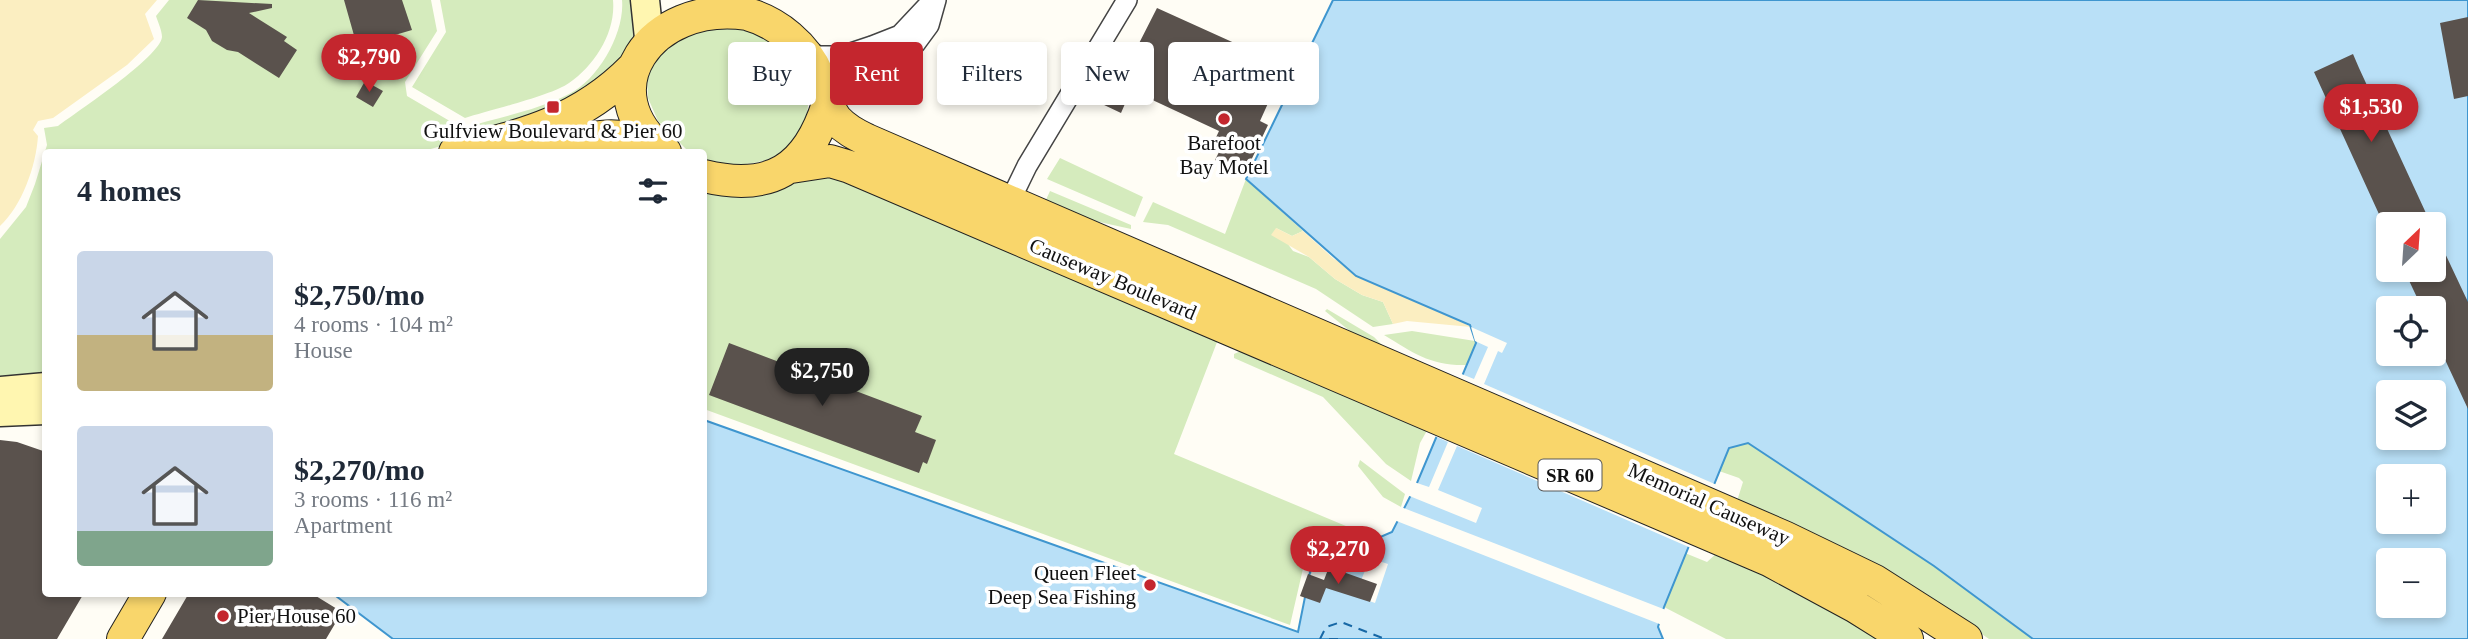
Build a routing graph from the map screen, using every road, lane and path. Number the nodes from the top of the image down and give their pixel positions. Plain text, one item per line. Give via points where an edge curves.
1 (645, 0) edge
2 (934, 0) edge
3 (1127, 0) edge
4 (708, 5) edge
5 (649, 38) junction
6 (793, 42) edge
7 (816, 55) edge
8 (634, 68) junction
9 (816, 73) edge
10 (826, 99) junction
11 (467, 149) edge
12 (552, 149) edge
13 (661, 149) edge
14 (791, 167) junction
15 (707, 176) edge
16 (1010, 201) junction
17 (42, 387) edge
18 (0, 391) edge
19 (1437, 402) junction
20 (42, 410) edge
21 (0, 412) edge
22 (1714, 522) junction
23 (148, 597) edge
24 (123, 639) edge
25 (1907, 639) edge
26 (1966, 639) edge

1 - 5 street
2 - 7 street via 900,35 842,56
2 - 10 street via 929,25 915,44 842,76
3 - 16 street
4 - 5 main road, Causeway Boulevard via 674,19
4 - 6 main road, Causeway Boulevard via 768,22
5 - 8 main road
8 - 11 main road via 589,107 516,137
8 - 13 main road via 634,108
9 - 10 main road, Causeway Boulevard
10 - 14 main road via 812,143
10 - 16 main road, Causeway Boulevard via 848,130
12 - 13 main road via 613,135 633,137
14 - 15 main road via 772,178 749,183
14 - 19 main road, Causeway Boulevard via 830,161 850,167
16 - 19 main road, Causeway Boulevard
17 - 18 street
19 - 22 main road, Memorial Causeway / SR 60
20 - 21 street
22 - 25 main road, Memorial Causeway / SR 60
22 - 26 main road, Memorial Causeway / SR 60 via 1875,581
23 - 24 main road

